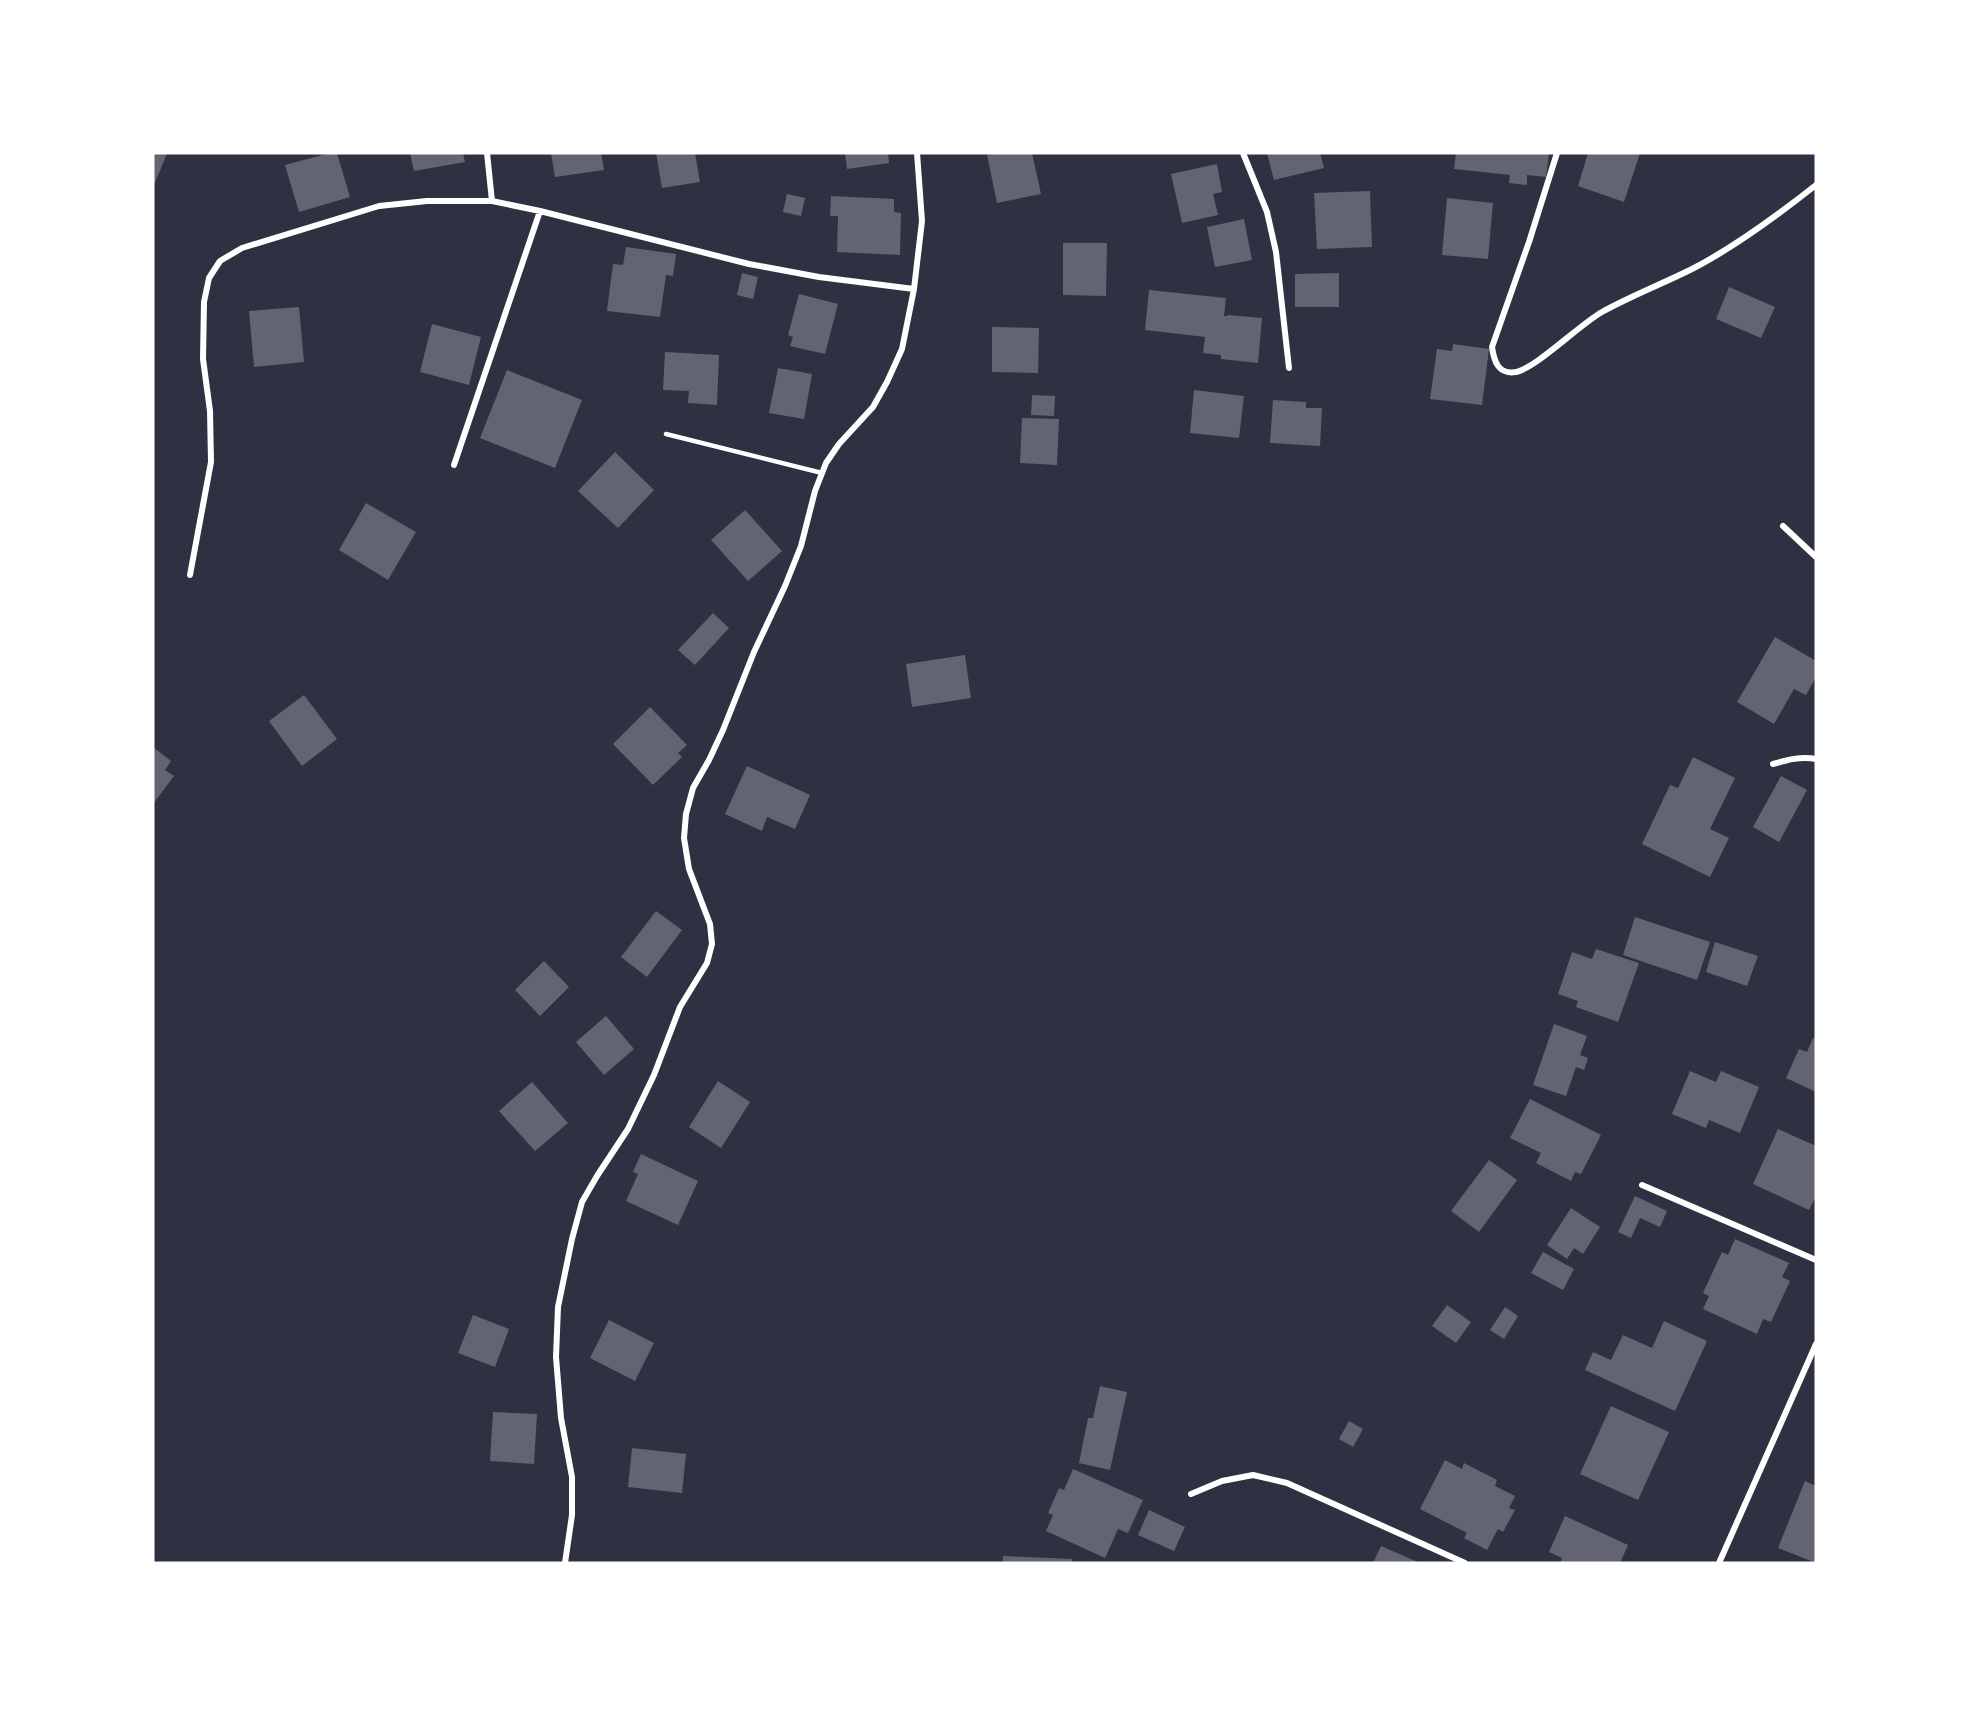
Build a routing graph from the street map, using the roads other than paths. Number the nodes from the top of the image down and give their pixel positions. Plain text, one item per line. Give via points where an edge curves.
1 (488, 153) edge
2 (917, 153) edge
3 (1244, 153) edge
4 (1557, 153) edge
5 (1816, 185) edge
6 (492, 201) junction
7 (540, 211) junction
8 (914, 289) junction
9 (1289, 368) dead end
10 (666, 434) dead end
11 (454, 465) dead end
12 (822, 473) junction
13 (1783, 526) dead end
14 (1816, 557) edge
15 (190, 575) dead end
16 (1816, 759) edge
17 (1773, 764) dead end
18 (1641, 1185) dead end
19 (1816, 1260) edge
20 (1816, 1344) edge
21 (1191, 1494) dead end
22 (565, 1563) edge
23 (1465, 1563) edge
24 (1719, 1563) edge

1 - 6 street
2 - 8 street via 922,221
3 - 9 street via 1267,212 1276,252
4 - 5 street via 1492,347 1493,360 1507,372 1531,365 1601,313 1694,268 1753,232
6 - 7 street
6 - 15 street via 379,206 242,248 220,261 209,278 204,302 203,359 211,462
7 - 8 street via 749,264 819,278
7 - 11 street
8 - 12 street via 902,349 887,382 873,407 839,444
10 - 12 lane
12 - 22 street via 801,546 723,730 693,788 686,814 684,838 689,869 710,924 712,945 707,963 680,1007 628,1129 582,1202 572,1239 558,1307 556,1357 561,1418 572,1477 572,1515
13 - 14 street
16 - 17 street via 1789,759
18 - 19 street
20 - 24 street
21 - 23 street via 1222,1481 1253,1475 1287,1483

